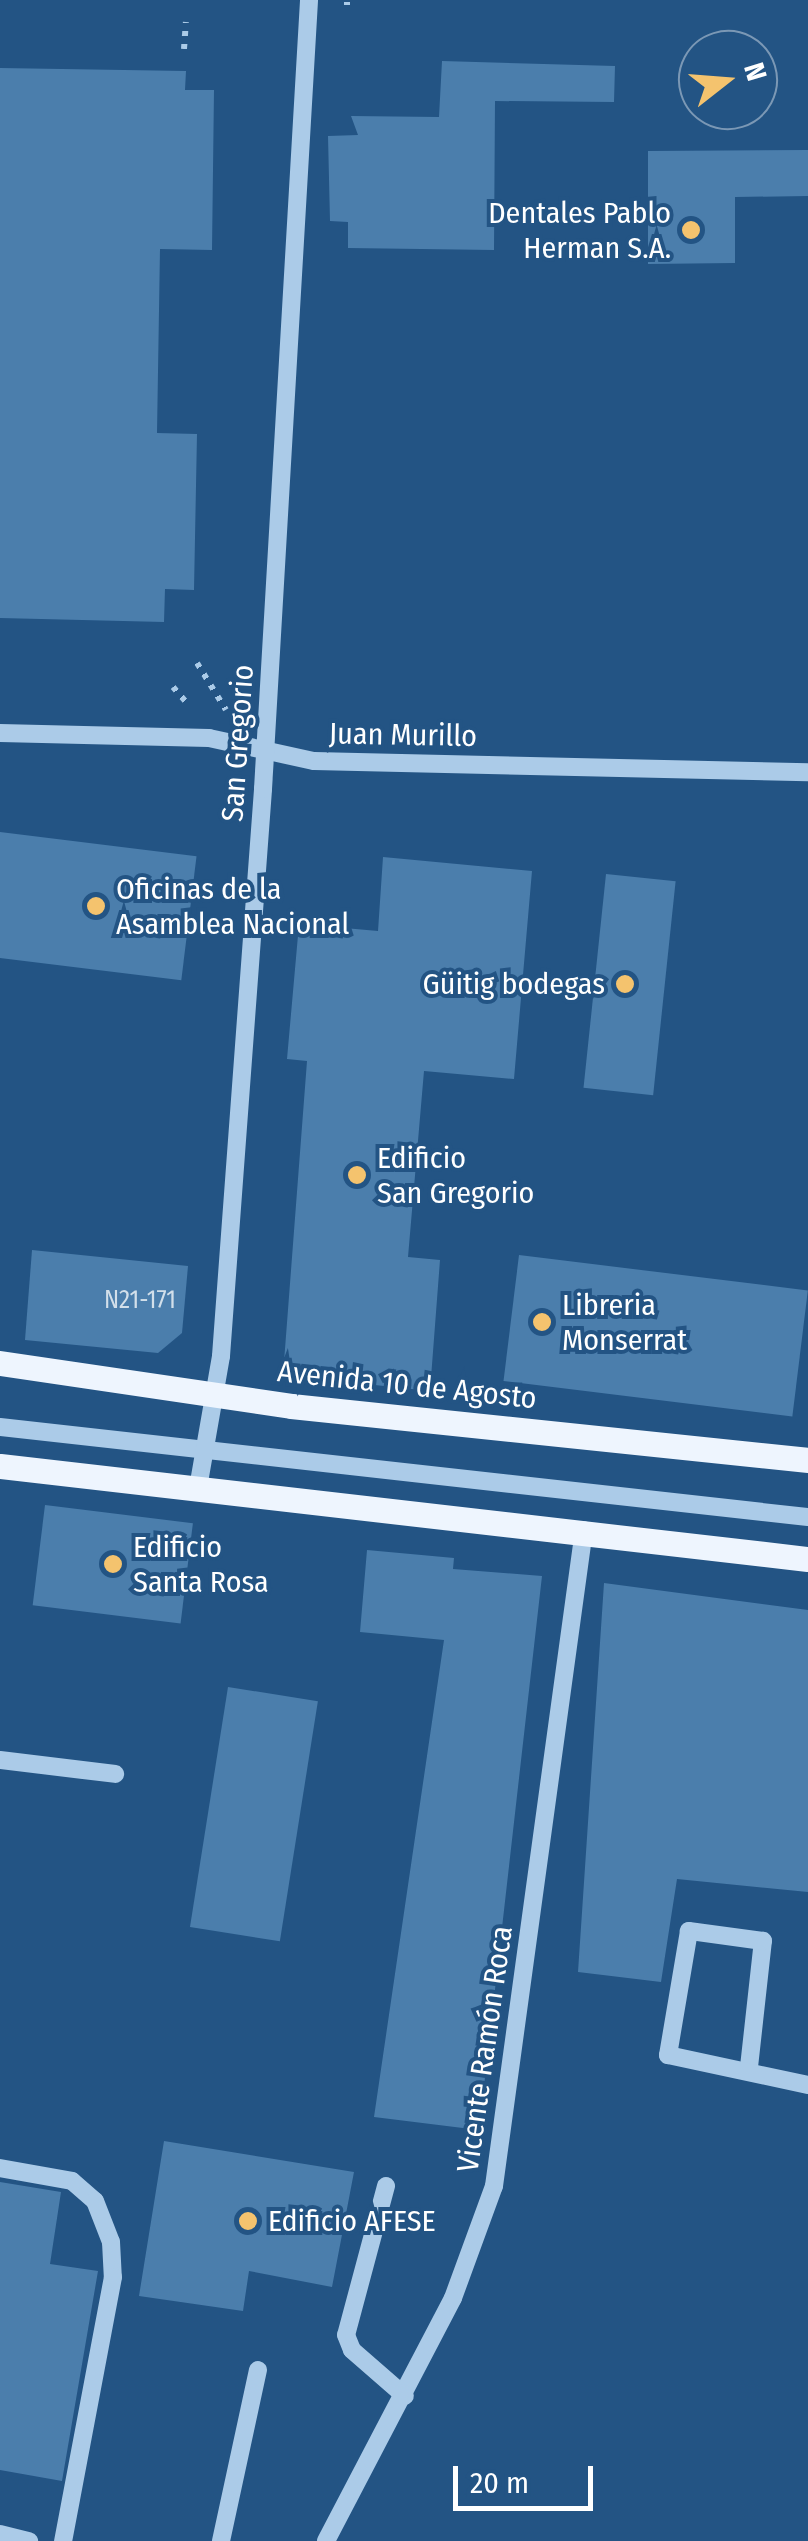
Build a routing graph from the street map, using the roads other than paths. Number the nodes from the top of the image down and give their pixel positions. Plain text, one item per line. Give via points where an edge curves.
1 (309, 0) edge
2 (0, 733) edge
3 (266, 750) junction
4 (808, 772) edge
5 (0, 1362) edge
6 (216, 1395) junction
7 (0, 1427) edge
8 (206, 1450) junction
9 (808, 1460) edge
10 (0, 1466) edge
11 (198, 1488) junction
12 (808, 1517) edge
13 (584, 1530) junction
14 (808, 1559) edge
15 (0, 1760) edge
16 (115, 1774) dead end
17 (749, 2068) junction
18 (808, 2085) edge
19 (0, 2168) edge
20 (386, 2186) dead end
21 (258, 2370) dead end
22 (405, 2396) junction
23 (0, 2534) edge
24 (29, 2541) edge
25 (63, 2541) edge
26 (222, 2541) edge
27 (326, 2541) edge

1 - 3 street, San Gregorio
2 - 3 street, Juan Murillo via 209,738
3 - 4 street, Juan Murillo via 314,760
3 - 6 street, San Gregorio
5 - 6 main road, Avenida 10 de Agosto
6 - 8 street, San Gregorio
6 - 9 main road, Avenida 10 de Agosto
7 - 8 street
8 - 11 street, San Gregorio
8 - 12 street
10 - 11 main road
11 - 13 main road
13 - 14 main road
13 - 22 street, Vicente Ramón Roca via 494,2186 453,2298
15 - 16 street
17 - 17 street via 763,1941 689,1930 668,2055
17 - 18 street
19 - 25 street via 72,2181 95,2201 111,2242 113,2277
20 - 22 street via 346,2335 352,2350
21 - 26 street
22 - 27 street, Vicente Ramón Roca
23 - 24 street

